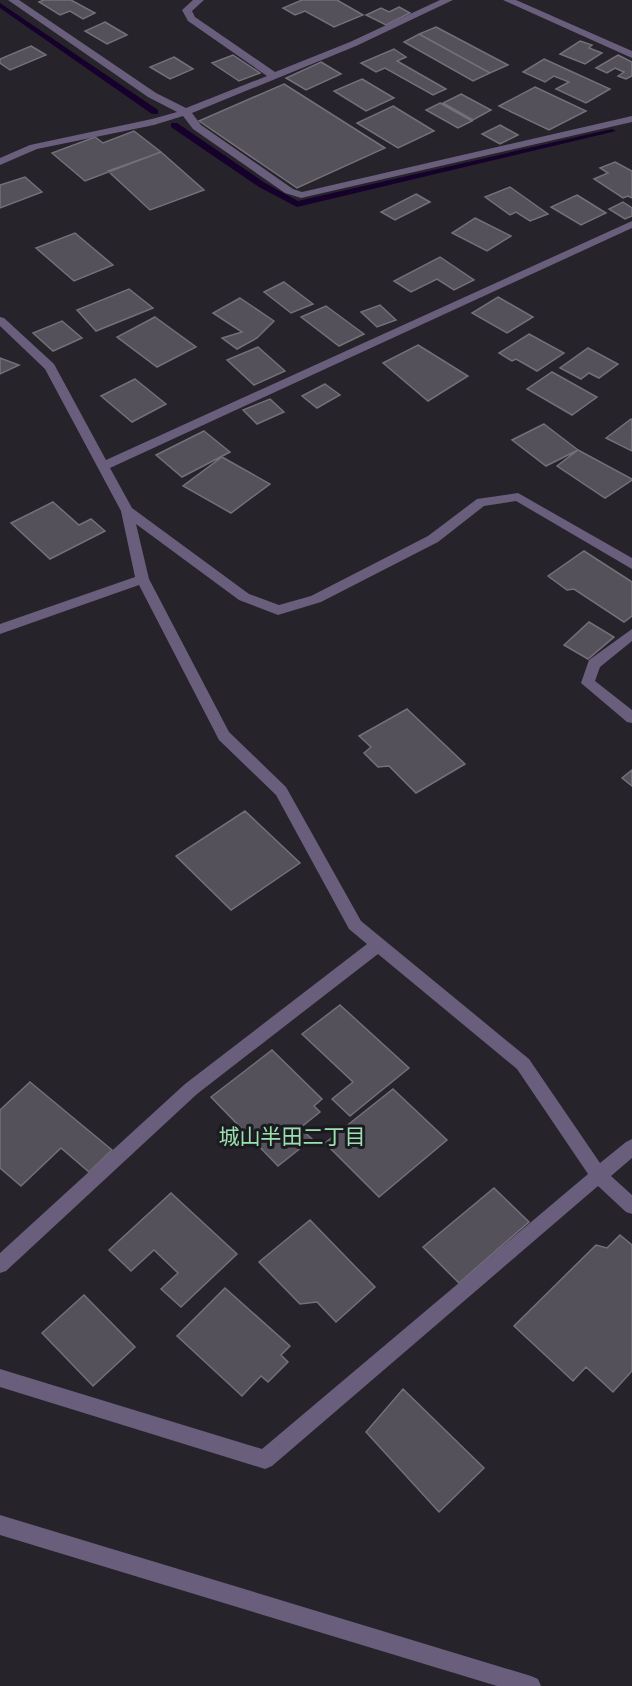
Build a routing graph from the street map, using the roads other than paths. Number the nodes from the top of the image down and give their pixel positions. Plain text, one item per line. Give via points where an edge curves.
1 (13, 0) edge
2 (199, 0) edge
3 (448, 0) edge
4 (508, 0) edge
5 (632, 55) edge
6 (274, 76) junction
7 (186, 112) junction
8 (632, 119) edge
9 (0, 162) edge
10 (632, 224) edge
11 (0, 320) edge
12 (102, 467) junction
13 (127, 511) junction
14 (632, 564) edge
15 (142, 579) junction
16 (0, 629) edge
17 (632, 634) edge
18 (632, 718) edge
19 (378, 945) junction
20 (632, 1147) edge
21 (598, 1175) junction
22 (632, 1206) edge
23 (0, 1265) edge
24 (0, 1378) edge
25 (0, 1525) edge
26 (531, 1686) edge

1 - 7 street via 152,95
2 - 6 street via 187,10 191,19
3 - 6 street
4 - 5 street
6 - 7 street
7 - 8 street via 197,127 289,191 301,195
7 - 9 street via 34,147
10 - 12 street
11 - 12 street via 50,367
12 - 13 street
13 - 14 street via 244,597 278,609 316,598 433,539 481,502 518,497
13 - 15 street
15 - 16 street
15 - 19 street via 224,736 281,791 355,925
17 - 18 street via 594,664 588,682
19 - 21 street via 523,1064
19 - 23 street via 191,1089
20 - 21 street
21 - 22 street
21 - 24 street via 265,1458
25 - 26 street

